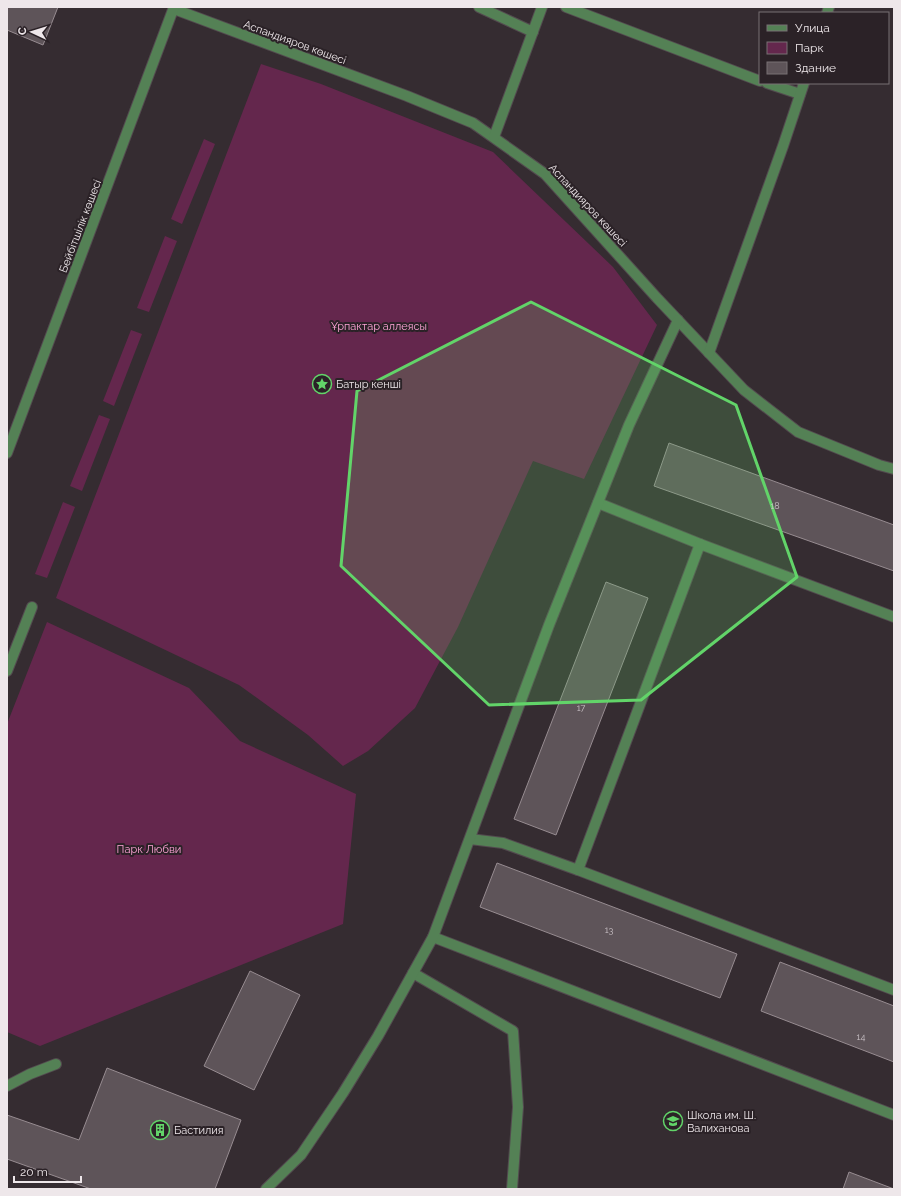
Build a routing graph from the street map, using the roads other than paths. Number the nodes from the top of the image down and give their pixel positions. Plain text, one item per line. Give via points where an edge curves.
1 (479, 7) edge
2 (542, 7) edge
3 (566, 7) edge
4 (174, 8) edge
5 (533, 32) junction
6 (759, 81) edge
7 (770, 84) edge
8 (804, 84) edge
9 (800, 94) junction
10 (494, 137) junction
11 (678, 320) junction
12 (709, 353) junction
13 (7, 453) edge
14 (894, 469) edge
15 (598, 503) junction
16 (700, 544) junction
17 (32, 607) dead end
18 (894, 617) edge
19 (7, 671) edge
20 (470, 839) junction
21 (578, 870) junction
22 (433, 937) junction
23 (413, 973) junction
24 (894, 990) edge
25 (56, 1064) dead end
26 (7, 1086) edge
27 (894, 1115) edge
28 (266, 1189) edge
29 (512, 1189) edge

1 - 5 street
2 - 5 street
3 - 6 street
4 - 10 street, Аспандияров көшесі via 473,123
4 - 13 street, Бейбітшілік көшесі
5 - 10 street
7 - 9 street
8 - 9 street
9 - 12 street
10 - 11 street, Аспандияров көшесі via 545,174
11 - 12 street, Аспандияров көшесі
11 - 15 street via 629,425
12 - 14 street, Аспандияров көшесі via 744,390 798,432
15 - 16 street
15 - 20 street via 549,625
16 - 18 street
16 - 21 street
17 - 19 street
20 - 21 street via 503,843
20 - 22 street
21 - 24 street
22 - 23 street
22 - 27 street
23 - 28 street via 343,1093 301,1154
23 - 29 street via 513,1031 518,1107
25 - 26 street

